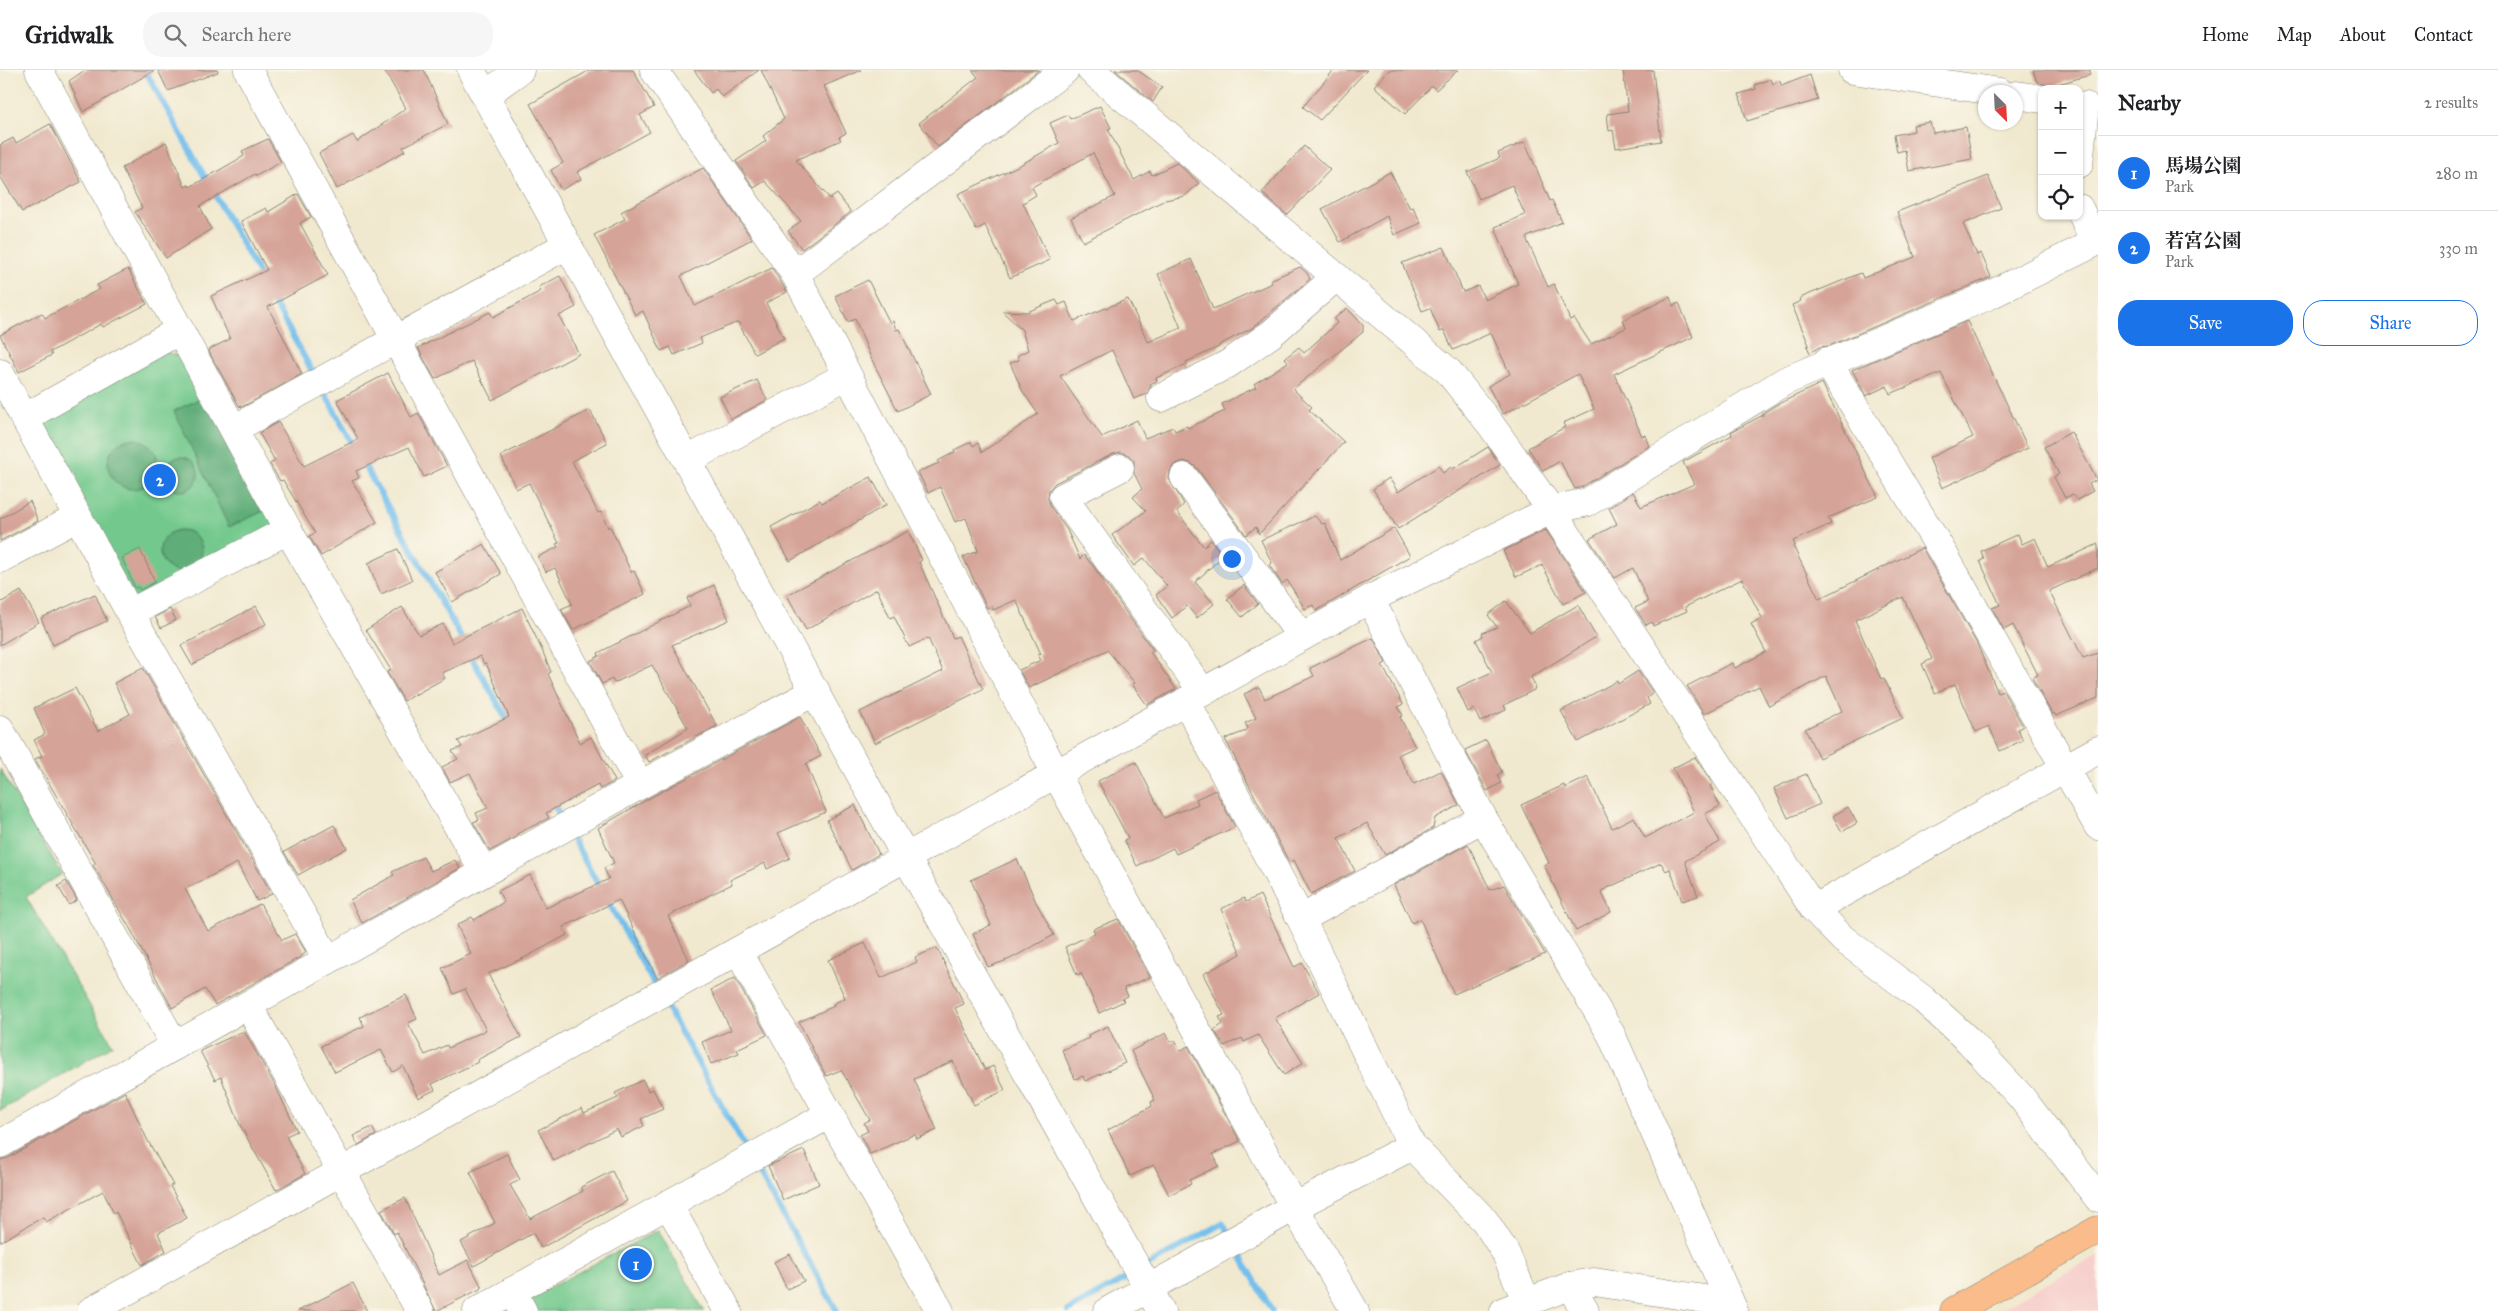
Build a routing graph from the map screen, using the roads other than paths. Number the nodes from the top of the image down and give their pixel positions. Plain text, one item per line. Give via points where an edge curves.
1 (39, 70) edge
2 (248, 70) edge
3 (471, 70) edge
4 (520, 70) edge
5 (654, 70) edge
6 (1065, 70) edge
7 (1091, 70) edge
8 (1852, 70) edge
9 (1978, 89) edge
10 (485, 95) junction
11 (2023, 96) edge
12 (2038, 98) edge
13 (2088, 107) edge
14 (2083, 139) edge
15 (2083, 215) edge
16 (2098, 241) edge
17 (567, 245) junction
18 (794, 274) junction
19 (1336, 277) junction
20 (180, 330) junction
21 (394, 340) junction
22 (1828, 361) junction
23 (0, 373) edge
24 (846, 376) junction
25 (1161, 398) dead end
26 (24, 418) junction
27 (234, 429) junction
28 (687, 460) junction
29 (1120, 468) dead end
30 (1184, 477) dead end
31 (1551, 510) junction
32 (78, 517) junction
33 (288, 530) junction
34 (0, 559) edge
35 (1370, 599) junction
36 (130, 613) junction
37 (1302, 637) junction
38 (816, 691) junction
39 (1195, 697) junction
40 (0, 729) edge
41 (2098, 750) edge
42 (2065, 768) junction
43 (1056, 774) junction
44 (640, 785) junction
45 (1483, 818) junction
46 (2098, 826) edge
47 (907, 859) junction
48 (484, 872) junction
49 (1814, 909) junction
50 (1301, 919) junction
51 (738, 950) junction
52 (328, 960) junction
53 (248, 1004) junction
54 (175, 1046) junction
55 (830, 1114) junction
56 (0, 1144) edge
57 (1412, 1146) junction
58 (341, 1172) junction
59 (2098, 1198) edge
60 (668, 1204) junction
61 (1294, 1207) junction
62 (2098, 1230) edge
63 (1570, 1286) junction
64 (1154, 1300) edge
65 (518, 1301) edge
66 (1516, 1306) edge
67 (1732, 1307) edge
68 (90, 1311) edge
69 (420, 1311) edge
70 (477, 1311) edge
71 (728, 1311) edge
72 (940, 1311) edge
73 (1108, 1311) edge
74 (1355, 1311) edge
75 (1585, 1311) edge
76 (1954, 1311) edge

1 - 20 street
2 - 21 street
3 - 10 street
4 - 10 street
5 - 18 street
6 - 18 street
7 - 19 street
8 - 9 street
10 - 17 street
11 - 12 street
13 - 14 street
15 - 16 street
16 - 22 street via 1990,295
17 - 21 street
17 - 28 street
18 - 24 street
19 - 25 street via 1271,334 1228,364
19 - 31 street via 1448,371
20 - 26 street
20 - 27 street
21 - 27 street
21 - 44 street
22 - 31 street via 1785,381 1588,502
22 - 42 street
23 - 26 street
24 - 28 street
24 - 43 street
26 - 32 street
27 - 33 street
28 - 38 street
29 - 39 street via 1063,497
30 - 37 street
31 - 35 street
31 - 49 street
32 - 34 street
32 - 36 street
33 - 36 street
33 - 48 street
35 - 37 street
35 - 45 street
36 - 52 street
37 - 39 street
38 - 44 street
38 - 47 street
39 - 43 street
39 - 50 street
40 - 54 street
41 - 42 street
42 - 46 street
42 - 49 street
43 - 47 street
43 - 61 street
44 - 48 street
45 - 50 street
45 - 67 street via 1611,1034
47 - 51 street
47 - 64 street
48 - 52 street
49 - 59 street via 1843,939 1924,1000 1969,1041 2021,1097
50 - 57 street
51 - 55 street
51 - 58 street
52 - 53 street
53 - 54 street
53 - 58 street
54 - 56 street
55 - 60 street
55 - 72 street
57 - 61 street
57 - 66 street via 1486,1221 1505,1252
58 - 68 street
58 - 69 street
60 - 65 street
60 - 71 street
61 - 64 street
61 - 74 street
62 - 76 main road
63 - 66 street
63 - 67 street via 1594,1282
63 - 75 street
64 - 73 street
65 - 70 street

